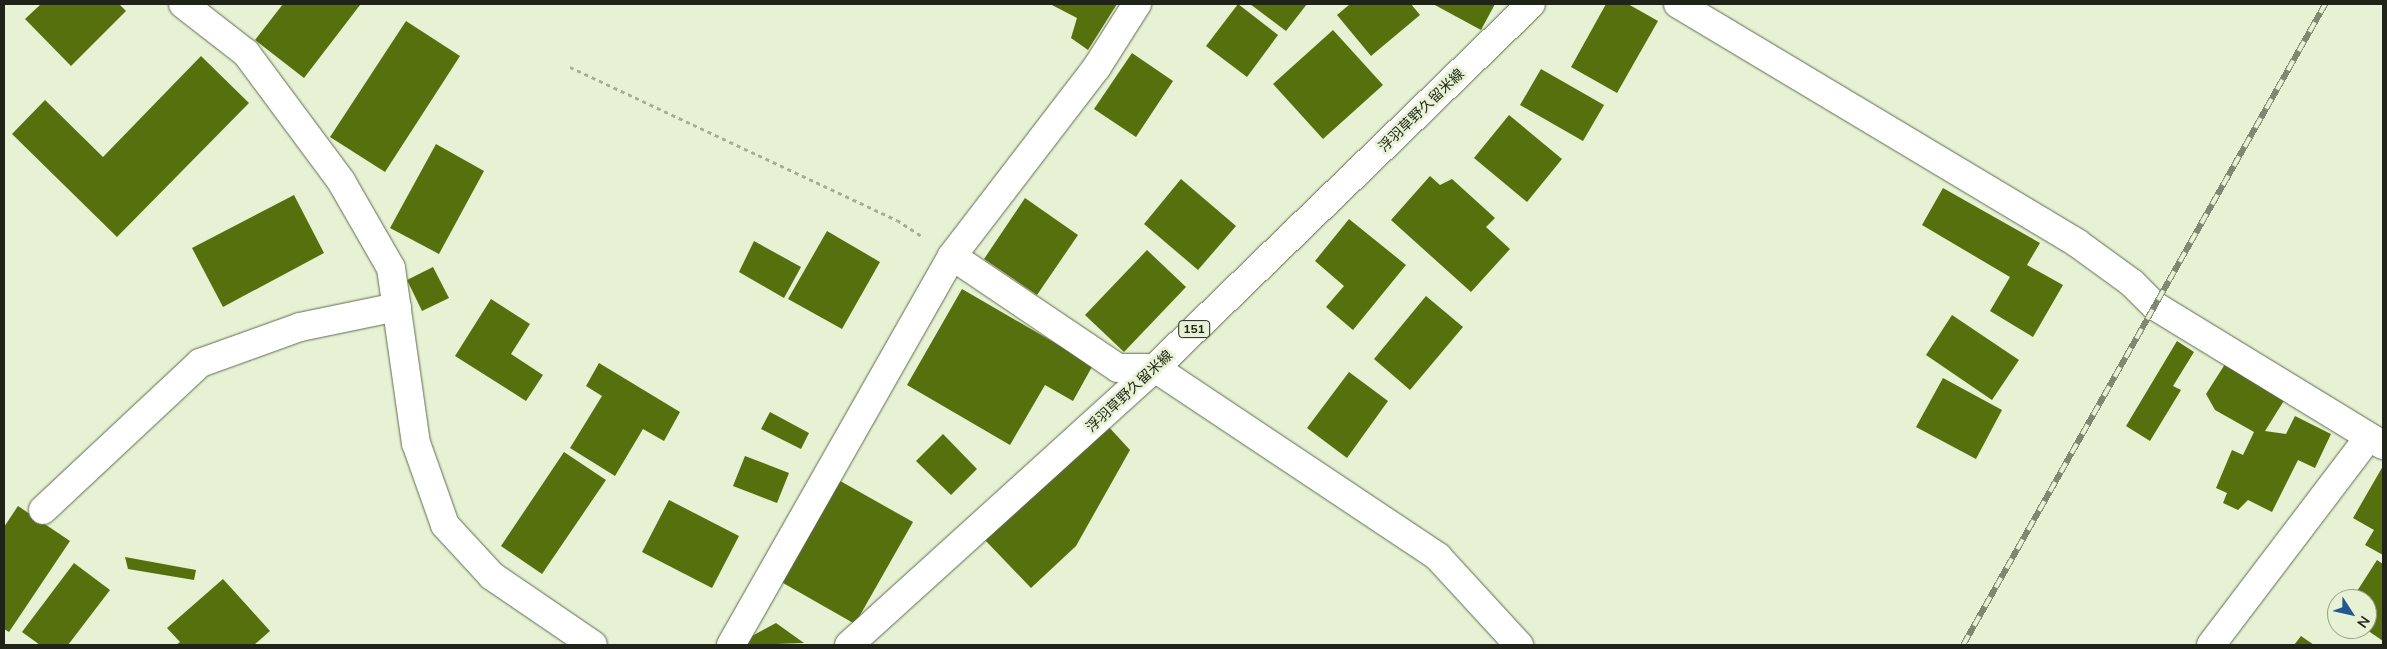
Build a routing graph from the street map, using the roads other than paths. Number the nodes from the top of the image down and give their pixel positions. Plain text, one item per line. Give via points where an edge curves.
1 (183, 4) edge
2 (1138, 4) edge
3 (1531, 4) edge
4 (1678, 4) edge
5 (952, 256) junction
6 (397, 307) junction
7 (1155, 368) junction
8 (2376, 441) edge
9 (43, 510) dead end
10 (593, 645) edge
11 (731, 645) edge
12 (849, 645) edge
13 (1519, 645) edge
14 (2211, 645) edge

1 - 6 street via 246,53 341,181 391,268
2 - 5 street via 1097,67
3 - 7 street, 浮羽草野久留米線 / 151
4 - 8 street via 2077,244 2132,284 2154,306
5 - 7 street via 1118,368
5 - 11 street
6 - 9 street via 300,327 200,363
6 - 10 street via 416,443 445,525 492,576
7 - 12 street, 浮羽草野久留米線 / 151
7 - 13 street via 1438,557
8 - 14 street

